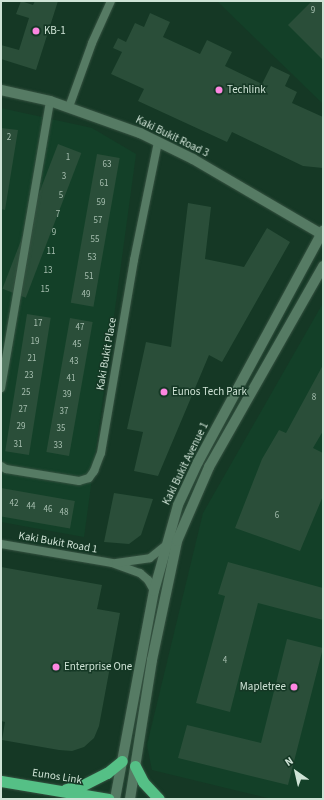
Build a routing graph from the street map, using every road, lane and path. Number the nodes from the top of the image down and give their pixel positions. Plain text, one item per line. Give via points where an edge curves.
1 (111, 1) edge
2 (1, 90) edge
3 (50, 101) junction
4 (69, 107) junction
5 (158, 142) junction
6 (322, 233) edge
7 (323, 266) edge
8 (1, 388) edge
9 (1, 466) edge
10 (1, 544) edge
11 (165, 546) junction
12 (112, 563) junction
13 (154, 591) junction
14 (122, 761) junction
15 (135, 766) junction
16 (1, 781) edge
17 (59, 790) junction
18 (109, 799) edge
19 (115, 799) edge
20 (130, 799) edge
21 (159, 799) edge

1 - 4 street via 92,43
2 - 3 main road, Kaki Bukit Road 3
3 - 4 main road, Kaki Bukit Road 3
3 - 8 street
4 - 5 main road, Kaki Bukit Road 3
5 - 6 main road, Kaki Bukit Road 3 via 193,159
5 - 9 street, Kaki Bukit Place via 134,260 101,453 94,471 89,478 79,481 6,469
6 - 11 main road, Kaki Bukit Avenue 1 via 198,462 178,505
7 - 15 main road, Kaki Bukit Avenue 1 via 209,467 177,541 152,660
10 - 12 street, Kaki Bukit Road 1
11 - 12 street, Kaki Bukit Road 1 via 142,561
11 - 13 main road, Kaki Bukit Avenue 1
12 - 13 street, Kaki Bukit Road 1 via 140,572
13 - 14 main road, Kaki Bukit Avenue 1
14 - 17 highway via 107,773 83,785
14 - 19 main road, Kaki Bukit Avenue 1
15 - 20 main road, Kaki Bukit Avenue 1
15 - 21 highway via 143,782
16 - 17 highway, Eunos Link
17 - 18 highway, Eunos Link

